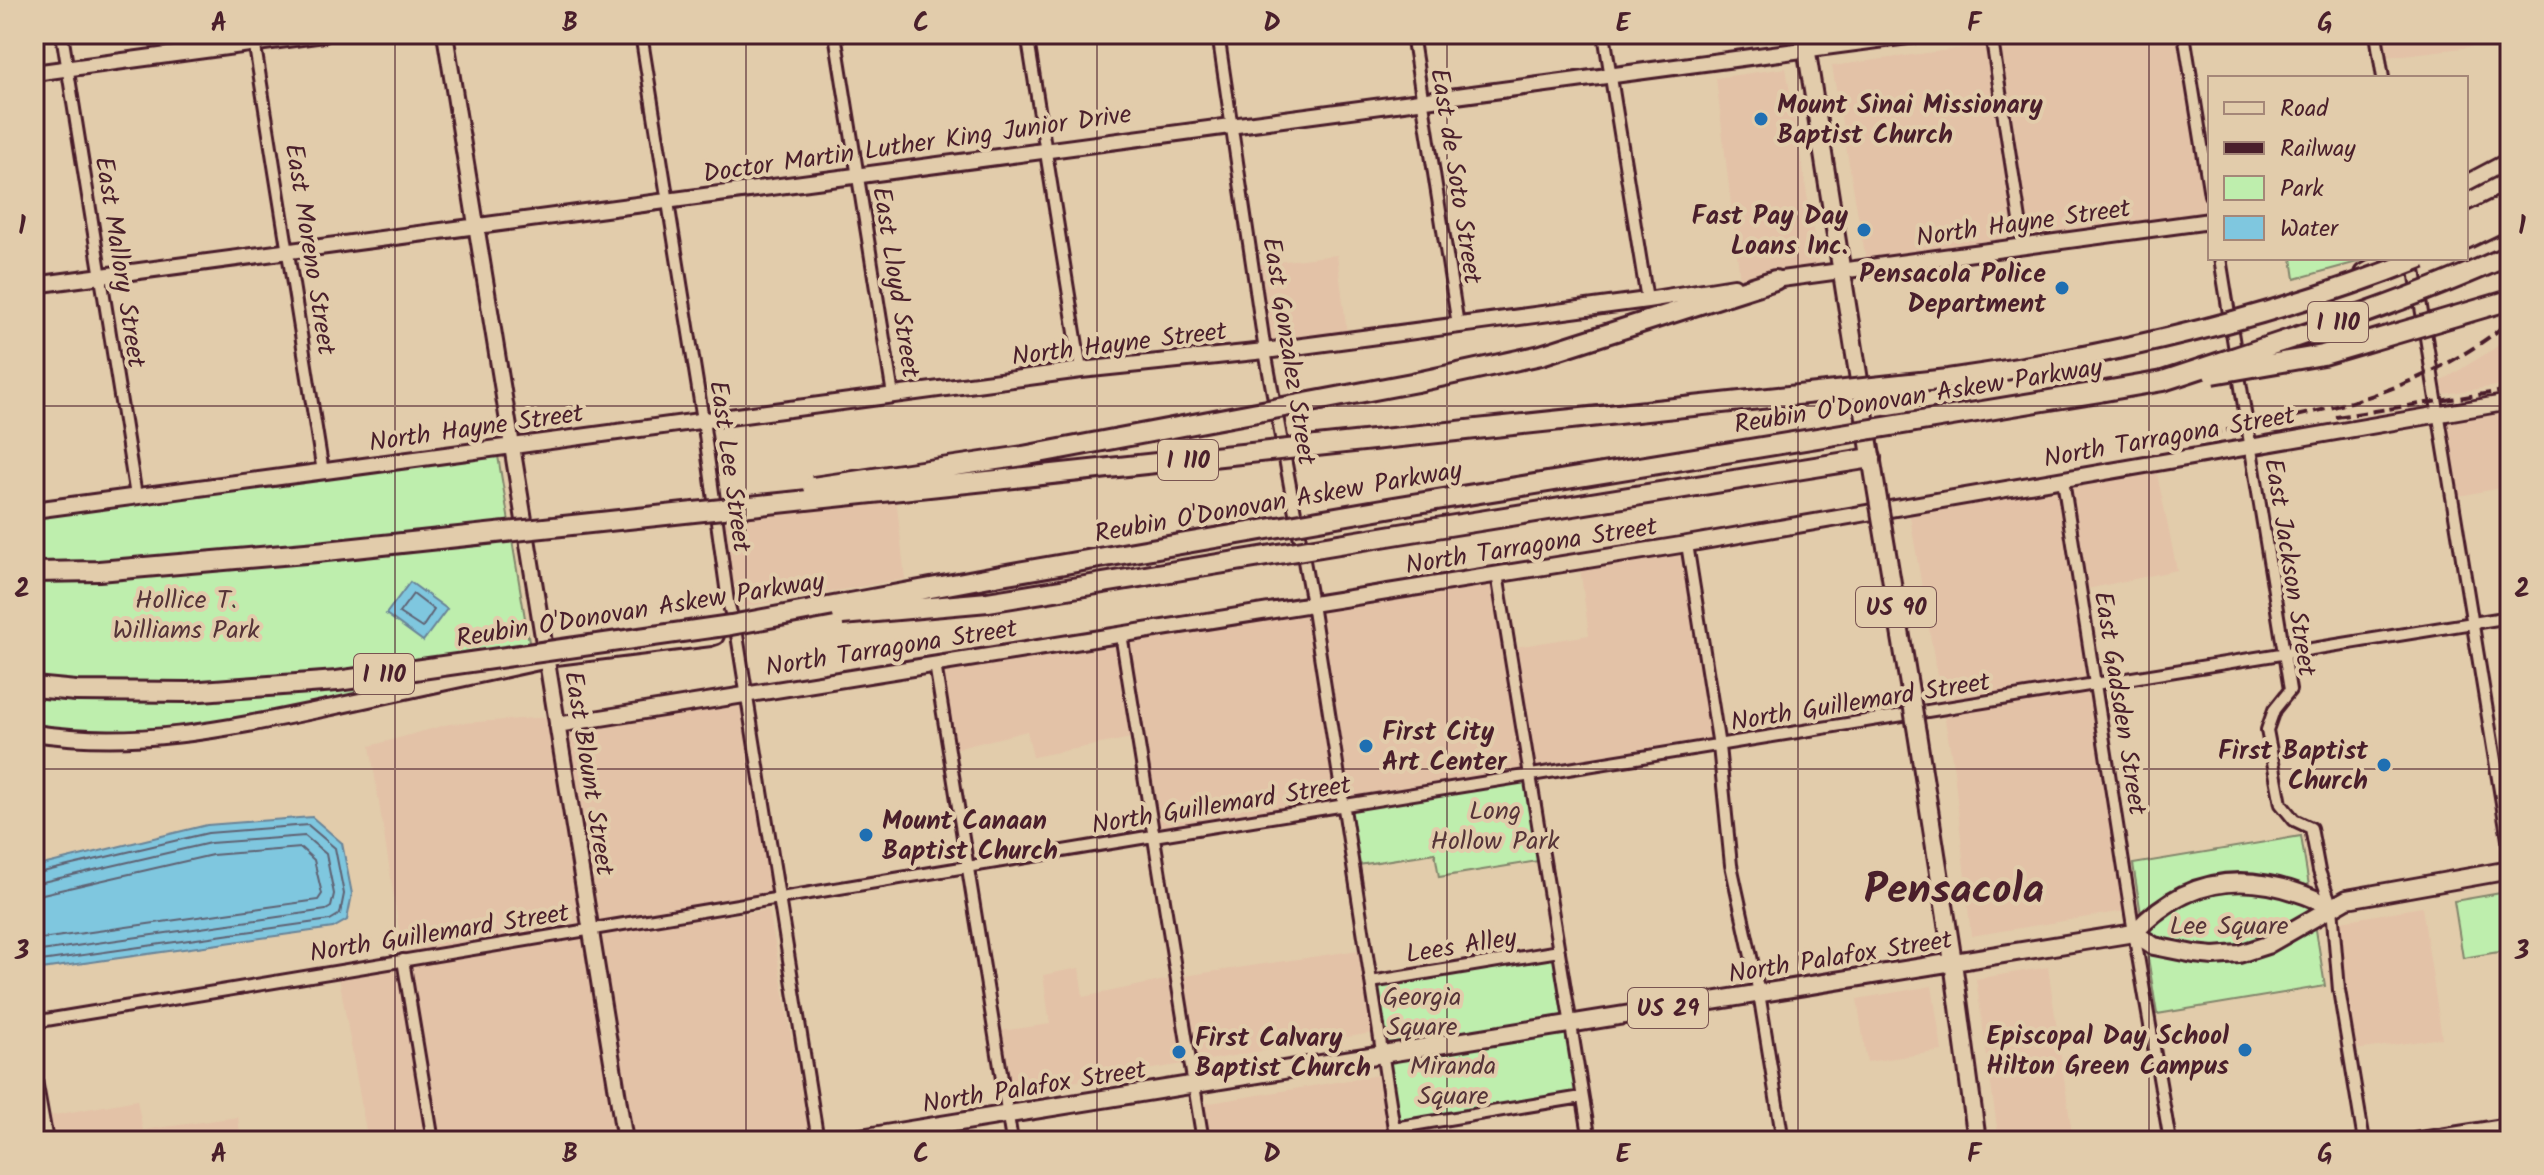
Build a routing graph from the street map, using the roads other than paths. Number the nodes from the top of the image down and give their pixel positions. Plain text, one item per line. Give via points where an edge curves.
1 (62, 34) edge
2 (324, 34) edge
3 (445, 34) edge
4 (641, 34) edge
5 (835, 34) edge
6 (1027, 34) edge
7 (1218, 34) edge
8 (1412, 34) edge
9 (1604, 34) edge
10 (1923, 34) edge
11 (1991, 34) edge
12 (2184, 34) edge
13 (2376, 34) edge
14 (254, 39) edge
15 (1805, 42) edge
16 (67, 68) junction
17 (34, 73) edge
18 (2383, 76) edge
19 (1611, 77) junction
20 (1423, 101) junction
21 (1232, 125) junction
22 (1045, 151) junction
23 (2510, 160) edge
24 (857, 175) junction
25 (2468, 182) edge
26 (2208, 183) edge
27 (668, 201) junction
28 (2510, 202) edge
29 (2510, 218) edge
30 (2208, 221) edge
31 (2468, 223) edge
32 (476, 226) junction
33 (2468, 238) edge
34 (2024, 246) junction
35 (290, 250) junction
36 (2510, 255) edge
37 (2220, 260) edge
38 (2390, 260) edge
39 (2413, 260) edge
40 (2417, 260) edge
41 (1841, 270) junction
42 (101, 276) junction
43 (1775, 280) junction
44 (34, 285) edge
45 (2333, 291) junction
46 (1647, 300) junction
47 (2510, 300) edge
48 (1458, 325) junction
49 (1265, 351) junction
50 (1081, 370) junction
51 (2163, 381) junction
52 (1860, 389) junction
53 (893, 395) junction
54 (2510, 402) edge
55 (2439, 413) junction
56 (703, 420) junction
57 (512, 446) junction
58 (2250, 447) junction
59 (1871, 458) junction
60 (323, 472) junction
61 (2063, 480) junction
62 (136, 496) junction
63 (34, 510) edge
64 (617, 520) junction
65 (1687, 544) junction
66 (34, 572) edge
67 (1497, 574) junction
68 (728, 602) junction
69 (1312, 604) junction
70 (2510, 617) edge
71 (2473, 623) junction
72 (731, 625) junction
73 (1121, 634) junction
74 (2283, 654) junction
75 (548, 660) junction
76 (935, 664) junction
77 (2096, 685) junction
78 (34, 687) edge
79 (746, 694) junction
80 (557, 725) junction
81 (34, 733) edge
82 (1719, 746) junction
83 (1530, 776) junction
84 (1343, 807) junction
85 (1154, 837) junction
86 (2510, 852) edge
87 (968, 867) junction
88 (2510, 870) edge
89 (779, 898) junction
90 (2332, 907) junction
91 (591, 929) junction
92 (2134, 933) junction
93 (1559, 951) junction
94 (403, 960) junction
95 (1953, 962) junction
96 (1371, 982) junction
97 (1759, 993) junction
98 (34, 1022) edge
99 (1570, 1024) junction
100 (1382, 1054) junction
101 (34, 1069) edge
102 (1194, 1084) junction
103 (1582, 1097) junction
104 (1007, 1115) junction
105 (2510, 1126) edge
106 (1394, 1128) junction
107 (47, 1141) edge
108 (433, 1141) edge
109 (625, 1141) edge
110 (818, 1141) edge
111 (842, 1141) edge
112 (1012, 1141) edge
113 (1203, 1141) edge
114 (1396, 1141) edge
115 (1590, 1141) edge
116 (1783, 1141) edge
117 (1977, 1141) edge
118 (2170, 1141) edge
119 (2364, 1141) edge
120 (2415, 1141) edge

1 - 16 street, East Mallory Street
2 - 14 street
3 - 32 street, East Blount Street
4 - 27 street, East Lee Street
5 - 24 street, East Lloyd Street
6 - 22 street
7 - 21 street, East Gonzalez Street
8 - 20 street, East de Soto Street
9 - 19 street
10 - 15 street, Doctor Martin Luther King Junior Drive
11 - 34 street
12 - 26 street
13 - 18 street
14 - 16 street
14 - 35 street, East Moreno Street
15 - 19 street, Doctor Martin Luther King Junior Drive
15 - 41 main road, US 90
16 - 17 street
16 - 42 street, East Mallory Street
19 - 20 street, Doctor Martin Luther King Junior Drive
19 - 46 street
20 - 21 street, Doctor Martin Luther King Junior Drive
20 - 48 street, East de Soto Street
21 - 22 street, Doctor Martin Luther King Junior Drive
21 - 49 street, East Gonzalez Street
22 - 24 street, Doctor Martin Luther King Junior Drive
22 - 50 street
23 - 25 street
24 - 27 street, Doctor Martin Luther King Junior Drive
24 - 53 street, East Lloyd Street
27 - 32 street, Doctor Martin Luther King Junior Drive
27 - 56 street, East Lee Street
28 - 31 highway
29 - 33 highway
30 - 34 street, North Hayne Street
32 - 35 street, Doctor Martin Luther King Junior Drive
32 - 57 street, East Blount Street
34 - 41 street, North Hayne Street
35 - 42 street, Doctor Martin Luther King Junior Drive
35 - 60 street, East Moreno Street
36 - 51 highway, Reubin O'Donovan Askew Parkway / I 110, bridge via 2309,333
37 - 58 street, East Jackson Street
38 - 45 highway, bridge
39 - 55 street
40 - 45 highway, bridge
41 - 43 street, North Hayne Street
41 - 52 main road, US 90
42 - 44 street, Doctor Martin Luther King Junior Drive
42 - 62 street, East Mallory Street
43 - 46 street, North Hayne Street
43 - 64 highway, bridge via 1541,355 1417,382 994,461 724,498
45 - 52 highway, Reubin O'Donovan Askew Parkway / I 110, bridge via 2083,357
46 - 48 street, North Hayne Street
47 - 51 highway, bridge via 2323,355
48 - 49 street, North Hayne Street
49 - 50 street, North Hayne Street
49 - 69 street, East Gonzalez Street
50 - 53 street, North Hayne Street
51 - 72 highway, Reubin O'Donovan Askew Parkway / I 110, bridge via 1378,510
52 - 59 main road, US 90
52 - 64 highway, Reubin O'Donovan Askew Parkway / I 110, bridge
53 - 56 street, North Hayne Street
54 - 55 street, North Tarragona Street
55 - 58 street, North Tarragona Street
55 - 71 street
56 - 57 street, North Hayne Street
56 - 68 street, East Lee Street
57 - 60 street, North Hayne Street
57 - 75 street, East Blount Street
58 - 61 street, North Tarragona Street
58 - 74 street, East Jackson Street
59 - 72 highway, bridge via 988,602
59 - 95 main road, US 90, bridge
60 - 62 street, North Hayne Street
61 - 65 street, North Tarragona Street
61 - 77 street, East Gadsden Street
62 - 63 street, North Hayne Street
64 - 66 highway, Reubin O'Donovan Askew Parkway / I 110, bridge via 302,554
65 - 67 street, North Tarragona Street
65 - 82 street
67 - 69 street, North Tarragona Street
67 - 83 street
68 - 75 street via 722,630 711,640
68 - 79 street, East Lee Street
69 - 73 street, North Tarragona Street
69 - 84 street, East Gonzalez Street
70 - 71 street, North Guillemard Street
71 - 74 street, North Guillemard Street
71 - 86 street
72 - 78 highway, Reubin O'Donovan Askew Parkway / I 110, bridge via 337,681 188,692
73 - 76 street, North Tarragona Street
73 - 85 street
74 - 77 street, North Guillemard Street
74 - 90 street, East Jackson Street via 2290,690 2267,730 2281,804 2294,820 2311,828
75 - 80 street, East Blount Street
75 - 81 street via 213,732 135,739
76 - 79 street, North Tarragona Street
76 - 87 street
77 - 82 street, North Guillemard Street
77 - 92 street, East Gadsden Street
79 - 80 street, North Tarragona Street
79 - 89 street, East Lee Street
80 - 91 street, East Blount Street
82 - 83 street, North Guillemard Street
82 - 97 street via 1731,865
83 - 84 street, North Guillemard Street
83 - 93 street
84 - 85 street, North Guillemard Street
84 - 96 street, East Gonzalez Street
85 - 87 street, North Guillemard Street
85 - 102 street
87 - 89 street, North Guillemard Street
87 - 104 street
88 - 90 main road via 2347,899
89 - 91 street, North Guillemard Street
89 - 110 street, East Lee Street
90 - 92 main road via 2267,945 2239,954 2214,956 2154,946
90 - 92 main road via 2301,891 2220,882 2152,914
90 - 119 street, East Jackson Street via 2339,990
91 - 94 street, North Guillemard Street
91 - 109 street, East Blount Street
92 - 95 main road, North Palafox Street
92 - 118 street, East Gadsden Street
93 - 96 street, Lees Alley
93 - 99 street
94 - 98 street, North Guillemard Street
94 - 108 street
95 - 97 main road, North Palafox Street / US 29
95 - 117 main road, US 90
96 - 100 street, East Gonzalez Street
97 - 99 main road, North Palafox Street / US 29
97 - 116 street
99 - 100 main road, North Palafox Street / US 29
99 - 103 street
100 - 102 main road, North Palafox Street / US 29
100 - 106 street, East Gonzalez Street
101 - 107 street
102 - 104 main road, North Palafox Street / US 29
102 - 113 street
103 - 106 street
103 - 115 street
104 - 111 main road, North Palafox Street / US 29
104 - 112 street
105 - 120 street
106 - 114 street, East Gonzalez Street

